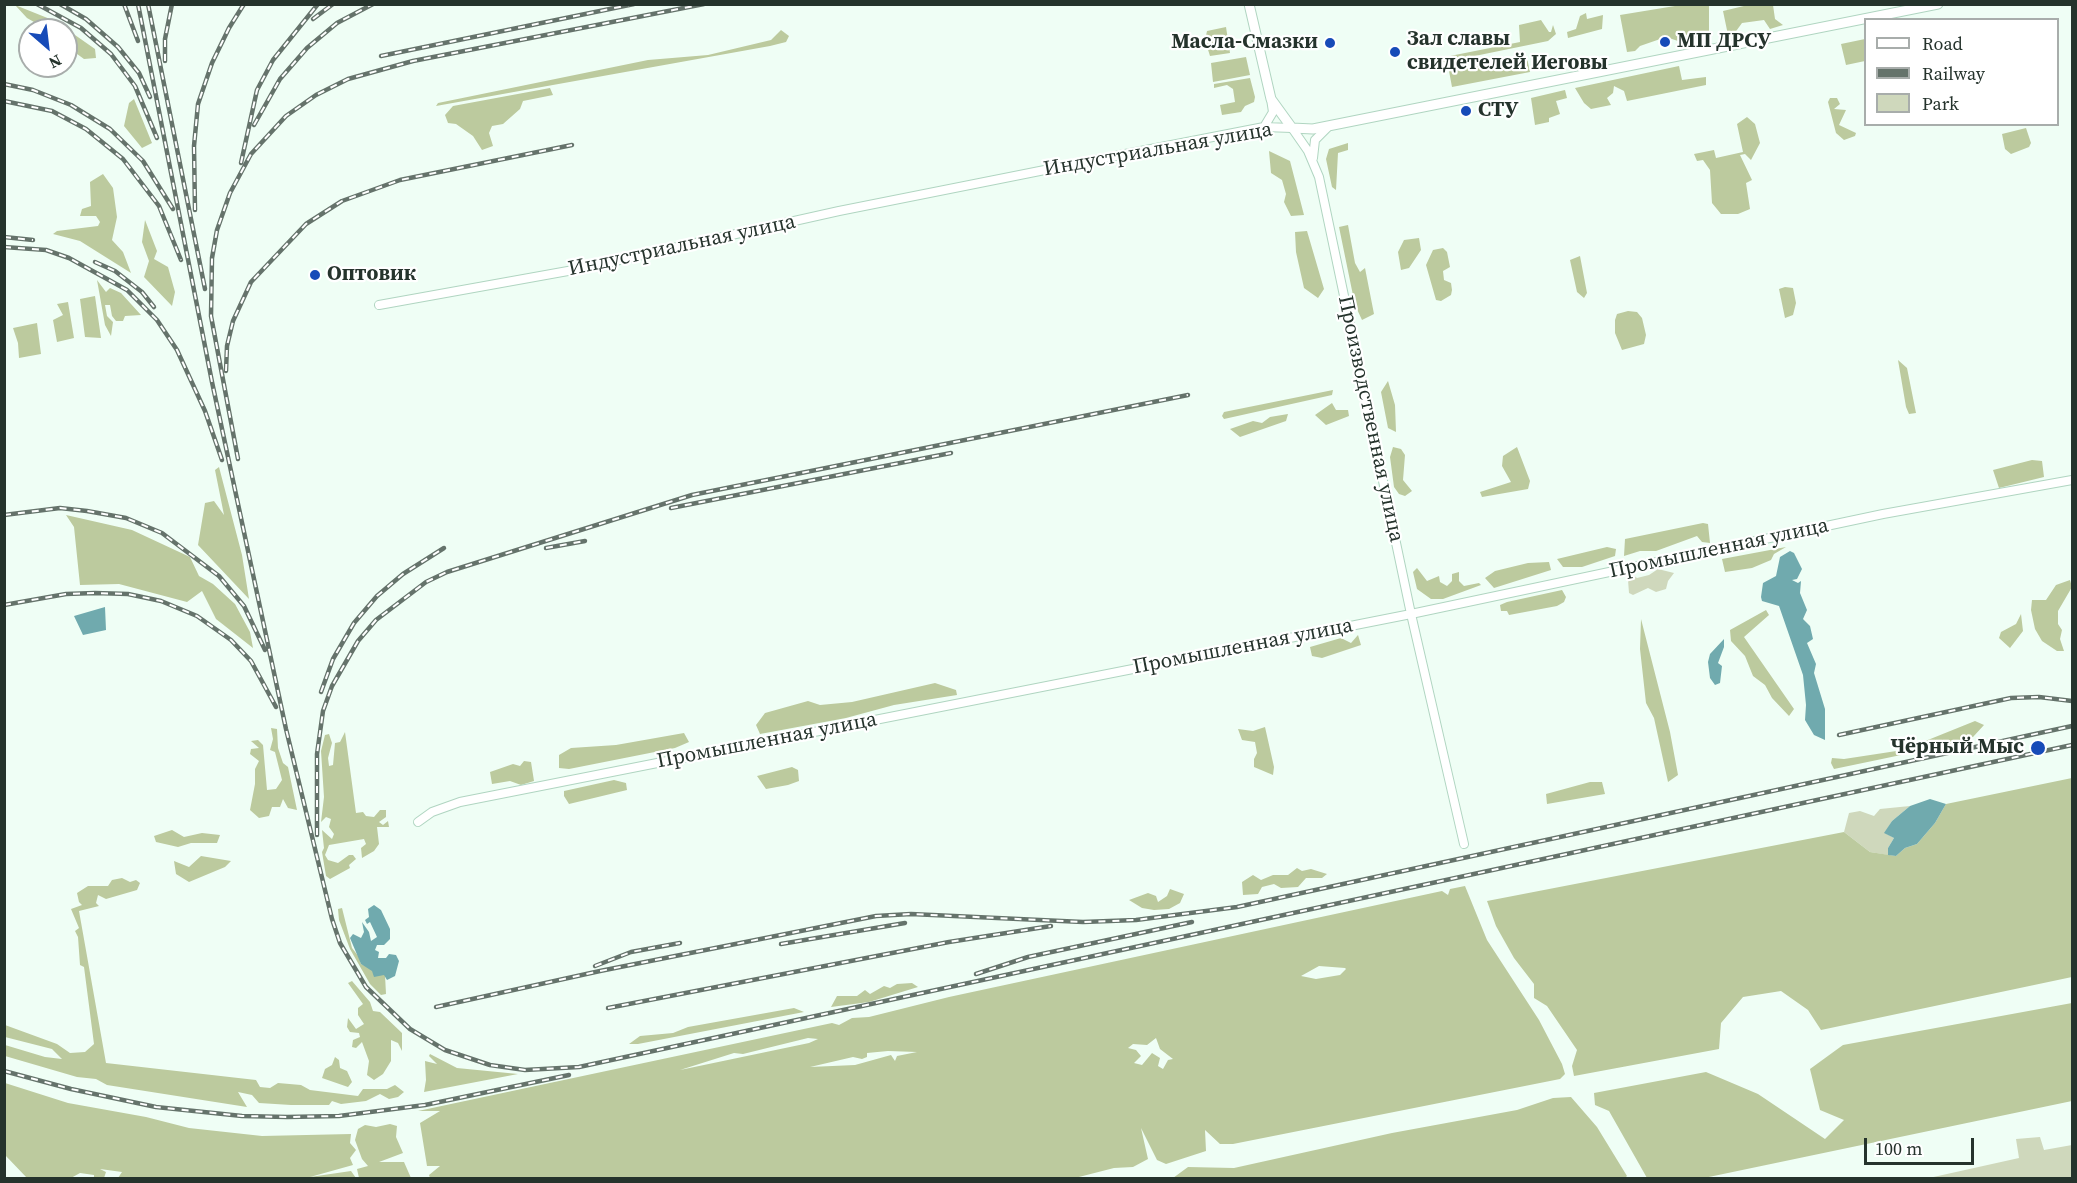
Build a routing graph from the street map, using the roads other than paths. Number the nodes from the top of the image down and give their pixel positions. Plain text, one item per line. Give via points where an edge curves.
1 (1249, 4) edge
2 (1938, 4) edge
3 (1869, 18) edge
4 (1864, 19) edge
5 (1271, 99) junction
6 (1264, 127) junction
7 (1292, 128) junction
8 (1327, 128) junction
9 (1314, 163) junction
10 (379, 304) dead end
11 (2073, 480) edge
12 (1411, 614) junction
13 (418, 822) dead end
14 (1464, 844) dead end

1 - 5 main road, Производственная улица
2 - 3 main road, Индустриальная улица
4 - 8 main road, Индустриальная улица
5 - 6 street via 1273,112
5 - 7 main road, Производственная улица
6 - 7 street, Индустриальная улица
6 - 10 street, Индустриальная улица via 833,212 579,269
7 - 8 main road, Индустриальная улица
7 - 9 street, Производственная улица
8 - 9 street via 1315,140
9 - 12 street, Производственная улица
11 - 12 street, Промышленная улица via 1882,514
12 - 13 street, Промышленная улица via 460,802 432,812
12 - 14 street, Производственная улица

